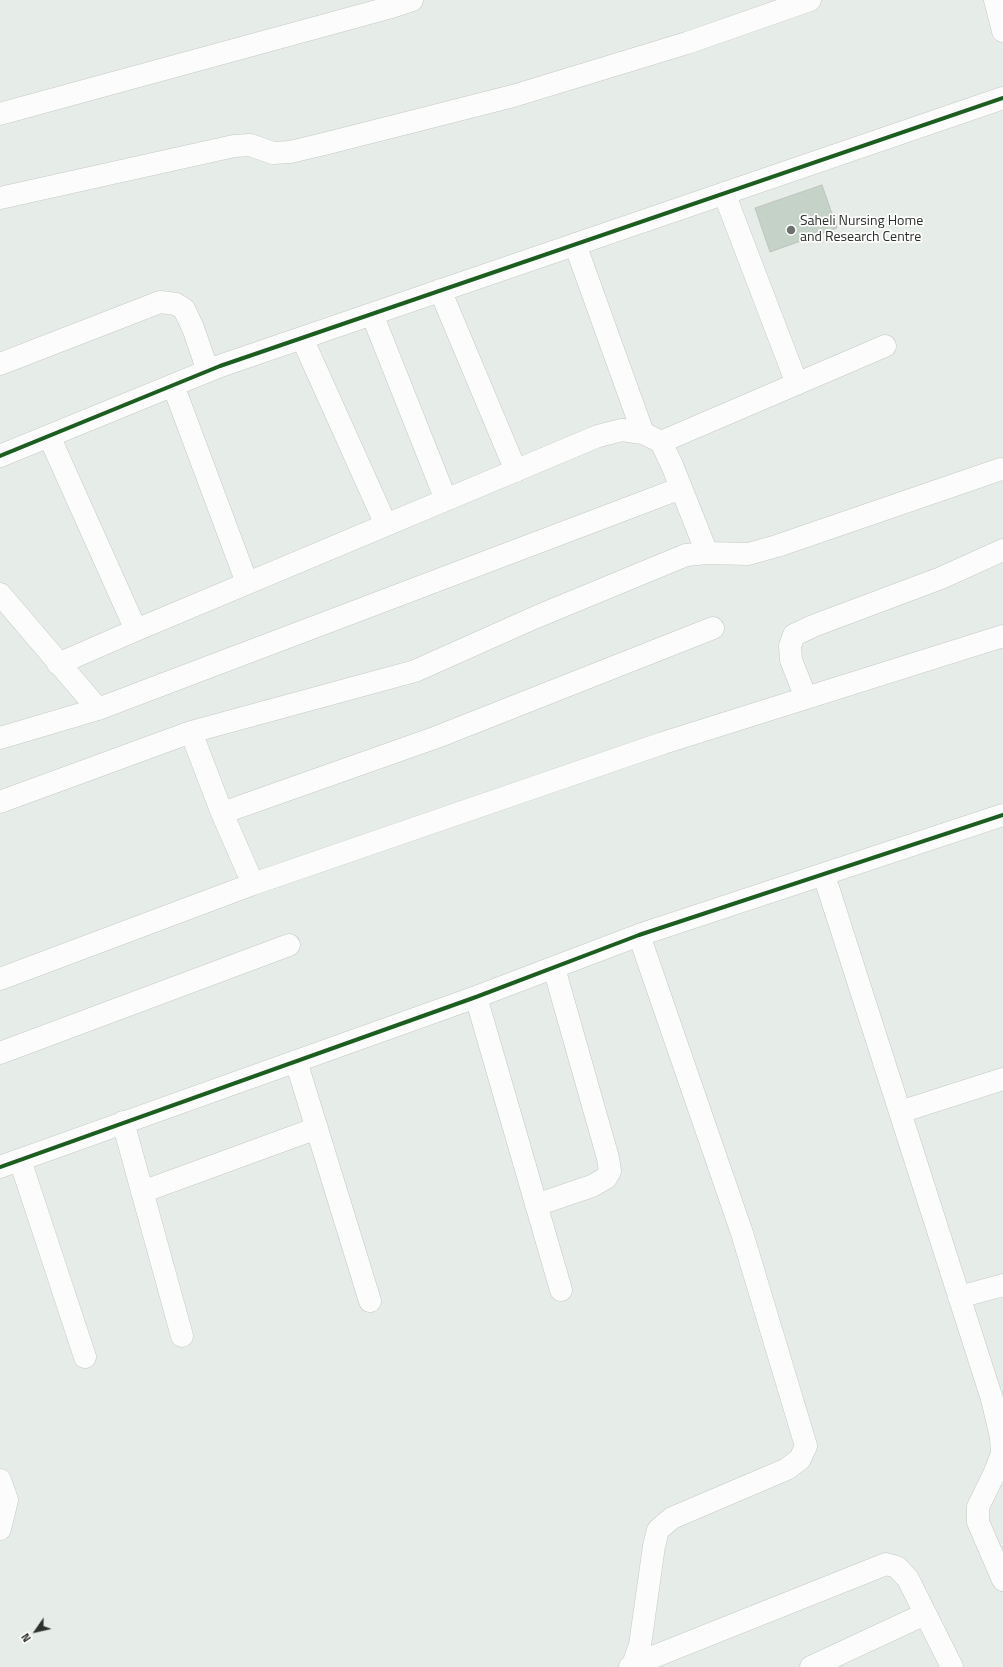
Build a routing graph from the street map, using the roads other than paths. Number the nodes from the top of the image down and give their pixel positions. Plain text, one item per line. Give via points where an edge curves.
1 (412, 0) edge
2 (810, 0) edge
3 (995, 0) edge
4 (1003, 31) edge
5 (1003, 98) edge
6 (0, 114) edge
7 (724, 193) junction
8 (0, 198) edge
9 (575, 244) junction
10 (440, 290) junction
11 (372, 314) junction
12 (302, 338) junction
13 (885, 346) dead end
14 (0, 364) edge
15 (208, 371) junction
16 (797, 384) junction
17 (173, 385) junction
18 (49, 436) junction
19 (652, 438) junction
20 (0, 456) edge
21 (1001, 469) dead end
22 (516, 470) junction
23 (681, 488) junction
24 (446, 500) junction
25 (386, 525) junction
26 (1003, 550) edge
27 (707, 553) junction
28 (247, 583) junction
29 (0, 594) edge
30 (713, 628) dead end
31 (136, 630) junction
32 (1003, 636) edge
33 (58, 664) junction
34 (806, 698) junction
35 (98, 709) junction
36 (191, 732) junction
37 (0, 738) edge
38 (0, 802) edge
39 (222, 813) junction
40 (1003, 815) edge
41 (824, 876) junction
42 (253, 884) junction
43 (639, 935) junction
44 (289, 945) dead end
45 (554, 968) junction
46 (0, 978) edge
47 (476, 997) junction
48 (0, 1054) edge
49 (296, 1061) junction
50 (1003, 1079) edge
51 (900, 1112) junction
52 (123, 1122) junction
53 (317, 1128) junction
54 (20, 1160) junction
55 (0, 1167) edge
56 (142, 1192) junction
57 (536, 1205) junction
58 (1003, 1285) edge
59 (561, 1290) dead end
60 (959, 1297) junction
61 (370, 1301) dead end
62 (182, 1336) dead end
63 (85, 1357) dead end
64 (0, 1480) edge
65 (0, 1529) edge
66 (1003, 1580) edge
67 (925, 1614) junction
68 (631, 1666) edge
69 (811, 1667) edge
70 (952, 1667) edge

1 - 6 street
2 - 8 street via 687,43 513,96 324,144 273,153 250,144 234,146
3 - 4 street
5 - 7 street
7 - 9 street
7 - 16 street
9 - 10 street
9 - 19 street
10 - 11 street
10 - 22 street
11 - 12 street
11 - 24 street
12 - 15 street
12 - 25 street
13 - 16 street
14 - 15 street via 160,302 176,304 184,309
15 - 17 street
16 - 19 street
17 - 18 street
17 - 28 street
18 - 20 street
18 - 31 street
19 - 22 street via 622,430 598,436
19 - 23 street via 672,465
21 - 27 street via 777,546 748,554
22 - 24 street
23 - 27 street
23 - 35 street
24 - 25 street
25 - 28 street
26 - 34 street via 941,578 794,634 790,646 792,660
27 - 36 street via 686,555 536,617 415,671
28 - 31 street
29 - 33 street
30 - 39 street via 437,737
31 - 33 street
32 - 34 street
33 - 35 street
34 - 42 street via 663,743
35 - 37 street
36 - 38 street
36 - 39 street
39 - 42 street
40 - 41 street
41 - 43 street
41 - 51 street
42 - 46 street
43 - 45 street
43 - 68 street via 742,1233 806,1446 800,1459 788,1469 672,1518 658,1530 640,1645
44 - 48 street
45 - 47 street
45 - 57 street via 610,1170 606,1178 592,1186
47 - 49 street
47 - 57 street
49 - 52 street
49 - 53 street
50 - 51 street
51 - 60 street
52 - 54 street
52 - 56 street
53 - 56 street
53 - 61 street
54 - 55 street
54 - 63 street
56 - 62 street
57 - 59 street
58 - 60 street
60 - 66 street via 992,1399 1001,1437 1002,1454 978,1507 978,1522
64 - 65 street via 7,1500
67 - 68 street via 908,1578 897,1567 886,1564
67 - 69 street
67 - 70 street

